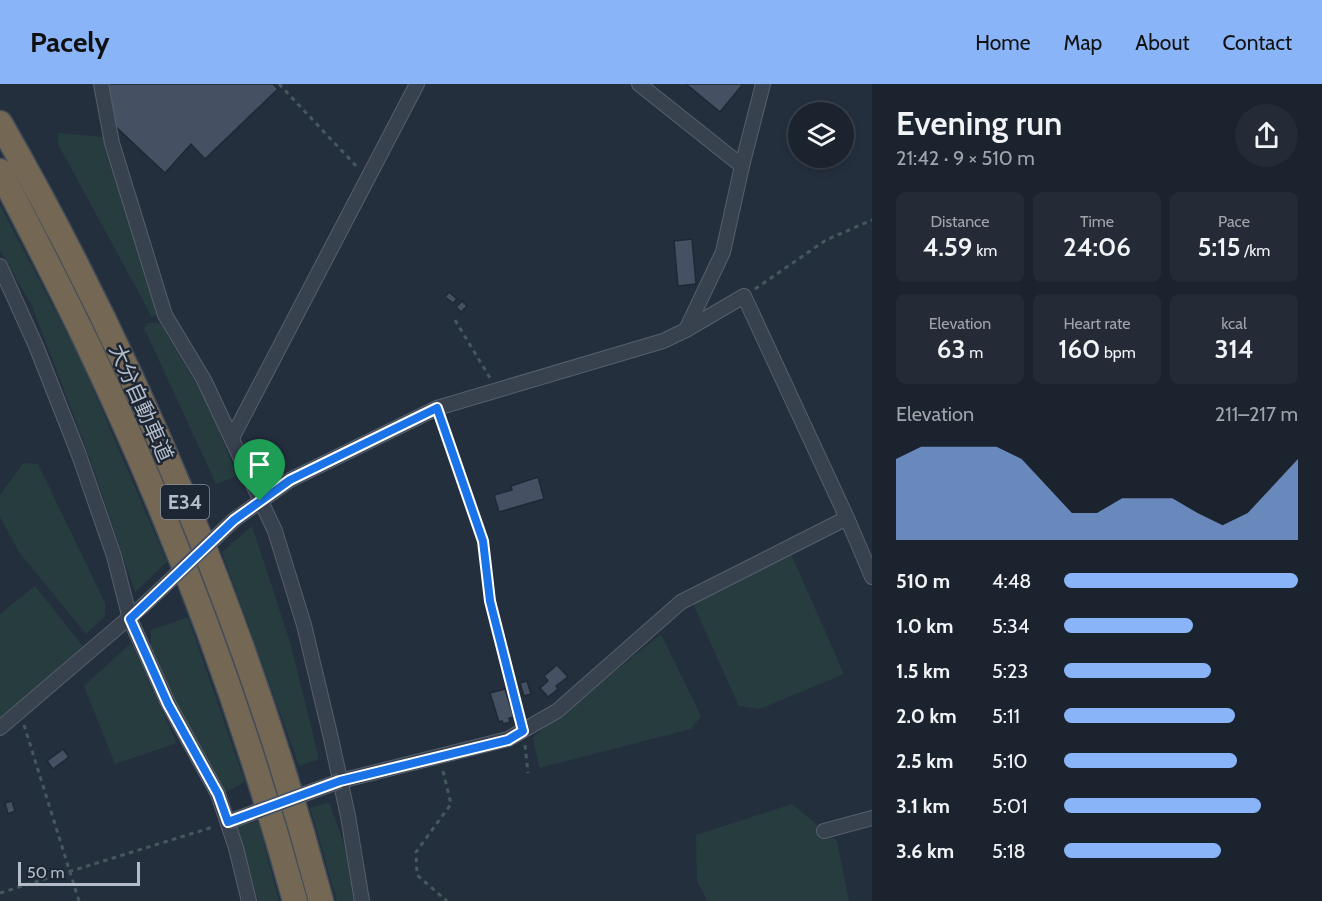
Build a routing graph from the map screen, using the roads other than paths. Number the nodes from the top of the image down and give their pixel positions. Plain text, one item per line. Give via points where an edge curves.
1 (101, 84) edge
2 (417, 84) edge
3 (639, 84) edge
4 (763, 84) edge
5 (0, 123) edge
6 (742, 166) junction
7 (0, 171) edge
8 (0, 266) edge
9 (686, 330) junction
10 (232, 438) junction
11 (260, 501) junction
12 (847, 518) junction
13 (872, 577) edge
14 (130, 619) junction
15 (0, 728) edge
16 (340, 781) junction
17 (872, 818) edge
18 (228, 822) junction
19 (824, 831) dead end
20 (249, 901) edge
21 (295, 901) edge
22 (321, 901) edge
23 (362, 901) edge

1 - 10 street via 112,143 165,315 204,380
2 - 10 street
3 - 6 street
4 - 6 street
5 - 22 highway, 大分自動車道 / E34 via 104,322 189,512 279,754
6 - 9 street via 723,252
7 - 21 highway, 大分自動車道 / E34 via 88,345 167,523 254,761
8 - 14 street via 79,455 114,556
9 - 11 street via 663,341 437,408 290,480
9 - 12 street via 744,296
10 - 11 street
11 - 14 street, bridge via 234,520
11 - 16 street via 275,531 304,625
12 - 13 street
12 - 16 street via 681,602 557,711 508,740
14 - 15 street
14 - 18 street via 168,704 218,794
16 - 18 street, bridge
16 - 23 street
17 - 19 street
18 - 20 street

